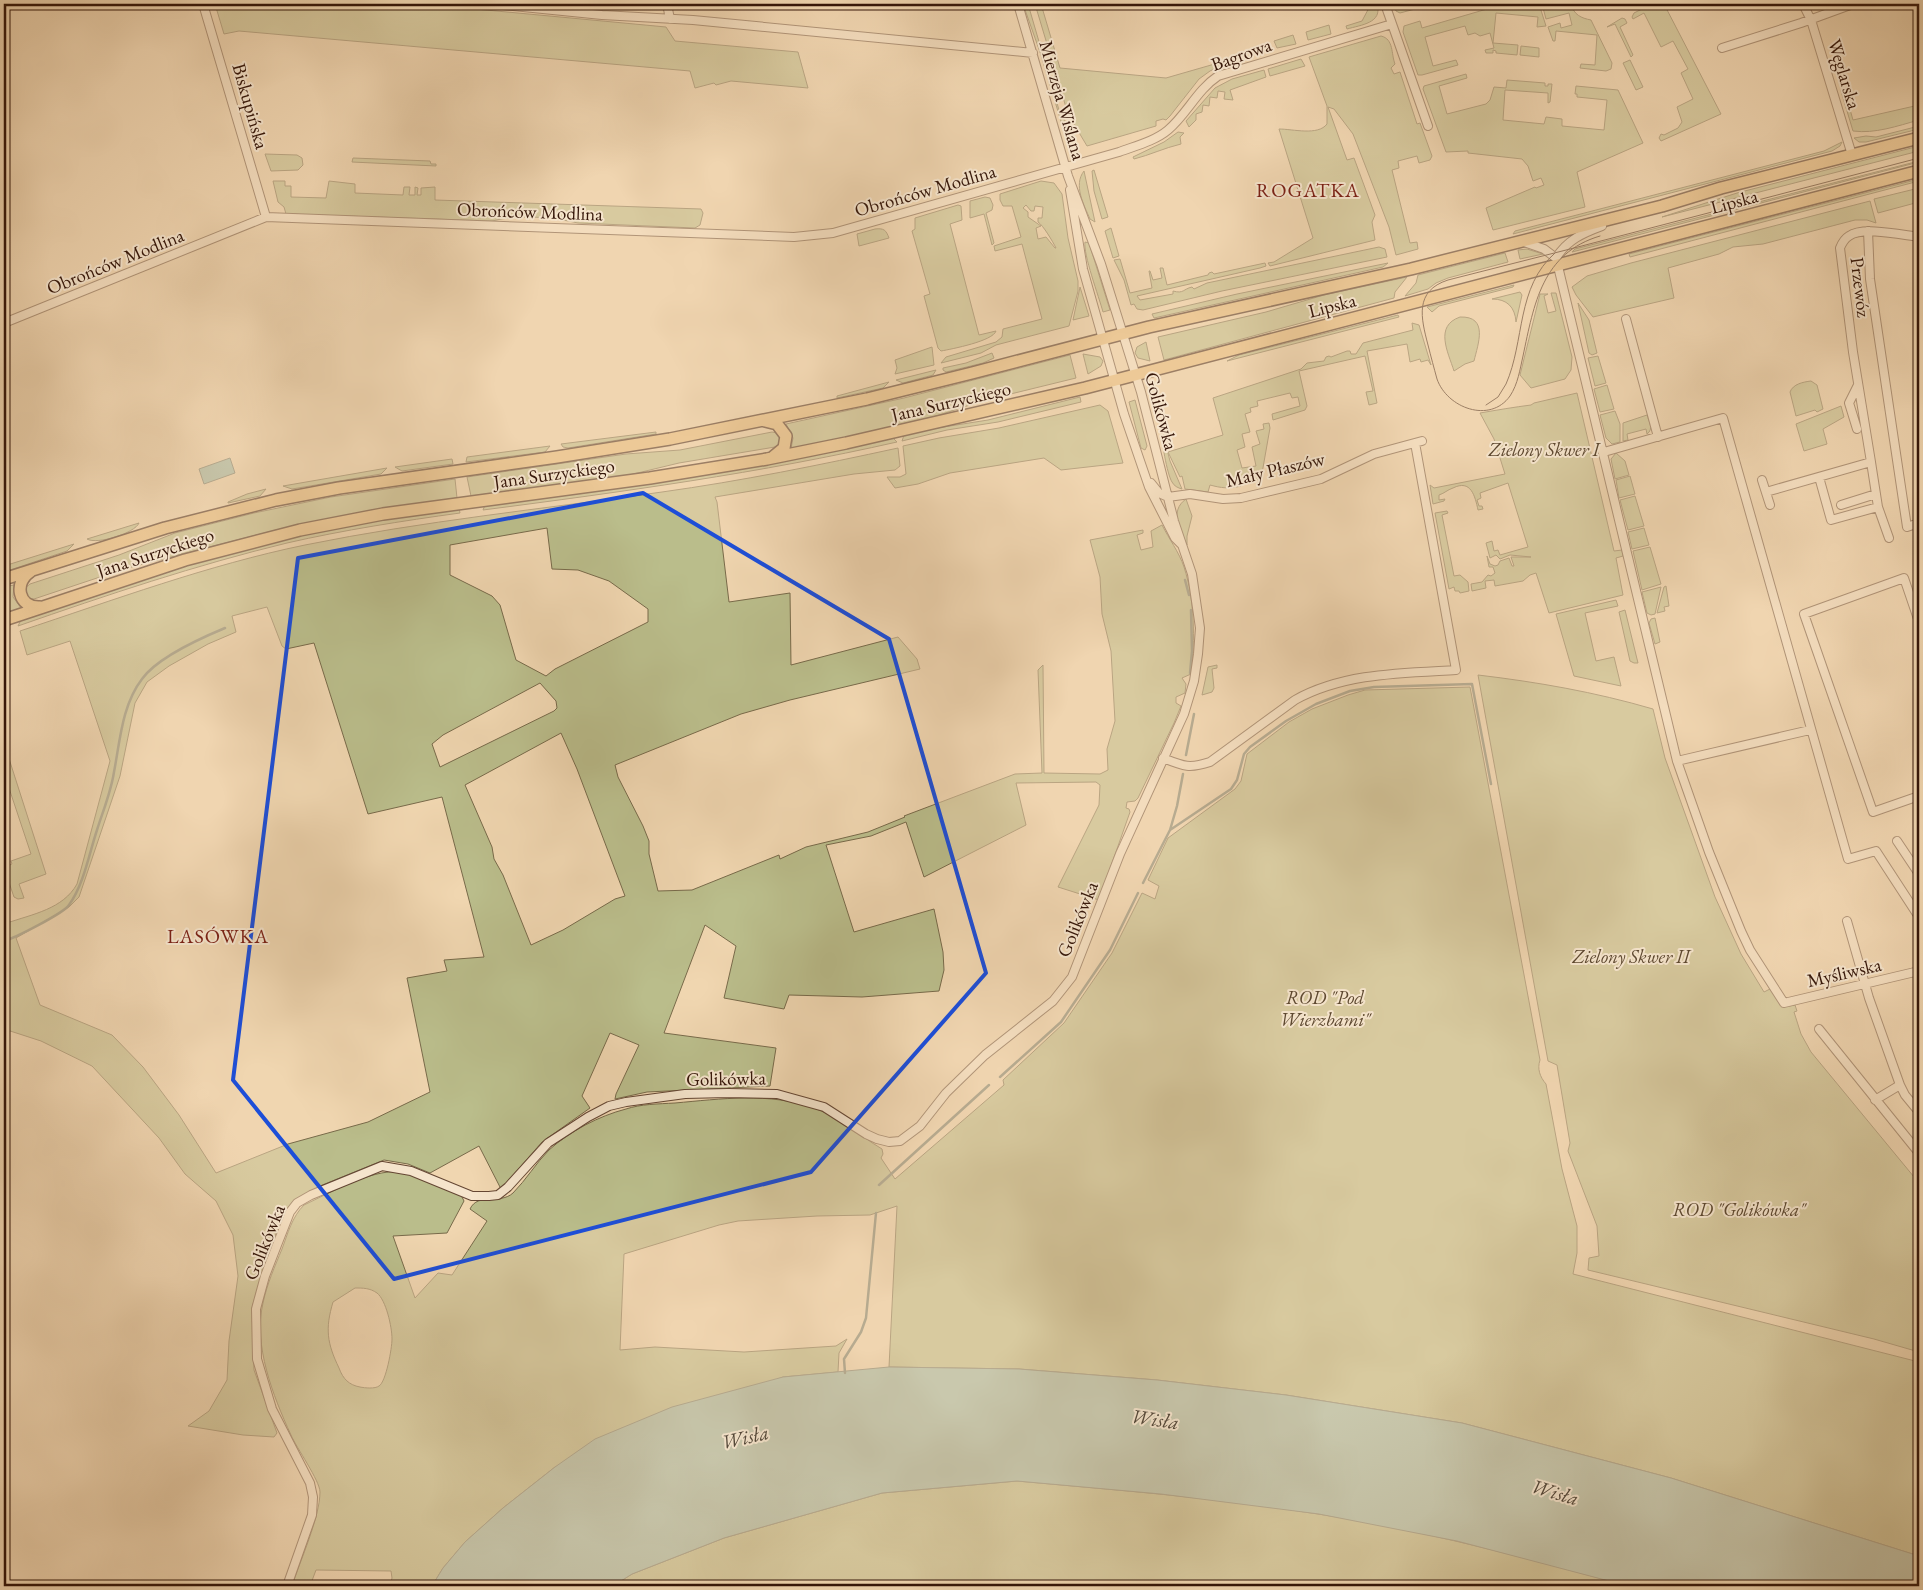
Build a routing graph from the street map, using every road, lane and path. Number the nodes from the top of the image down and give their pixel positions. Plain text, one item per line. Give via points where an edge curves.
1 (204, 4) edge
2 (493, 4) edge
3 (667, 4) edge
4 (1018, 4) edge
5 (1385, 4) edge
6 (1803, 4) edge
7 (1853, 4) edge
8 (670, 19) junction
9 (1811, 20) junction
10 (1392, 24) junction
11 (1722, 48) dead end
12 (1033, 53) junction
13 (1428, 126) dead end
14 (1919, 138) edge
15 (1852, 155) junction
16 (1066, 167) junction
17 (1919, 170) edge
18 (1068, 176) junction
19 (1634, 213) junction
20 (266, 217) junction
21 (1868, 231) junction
22 (1919, 236) edge
23 (1519, 241) junction
24 (1557, 261) junction
25 (1626, 319) dead end
26 (4, 323) edge
27 (1122, 334) junction
28 (1104, 338) junction
29 (1135, 375) junction
30 (1115, 380) junction
31 (1858, 385) junction
32 (761, 422) junction
33 (1857, 429) dead end
34 (1658, 437) junction
35 (1604, 452) junction
36 (767, 459) junction
37 (1871, 462) junction
38 (1145, 474) junction
39 (1819, 477) junction
40 (1762, 480) dead end
41 (1766, 492) junction
42 (1876, 494) junction
43 (1168, 497) junction
44 (1770, 505) dead end
45 (1841, 505) dead end
46 (1878, 507) junction
47 (1164, 517) junction
48 (1919, 523) edge
49 (1889, 538) dead end
50 (1181, 545) junction
51 (37, 568) junction
52 (4, 579) edge
53 (44, 606) junction
54 (4, 620) edge
55 (1919, 622) edge
56 (1810, 730) junction
57 (1163, 758) junction
58 (1677, 761) junction
59 (1919, 796) edge
60 (1897, 841) dead end
61 (1919, 874) edge
62 (1919, 917) edge
63 (1847, 921) dead end
64 (1919, 971) edge
65 (1865, 984) junction
66 (1819, 1029) dead end
67 (1900, 1084) junction
68 (1875, 1100) junction
69 (1919, 1112) edge
70 (1919, 1153) edge
71 (288, 1586) edge

1 - 20 street, Biskupińska
2 - 8 street
3 - 8 street
4 - 12 street, Mierzeja Wiślana
5 - 10 street
6 - 9 street, Węglarska
7 - 9 street
8 - 12 street
9 - 11 street
9 - 15 street, Węglarska
10 - 13 street
10 - 16 street, Bagrowa via 1218,76 1204,87 1176,122 1158,136 1119,152
12 - 16 street, Mierzeja Wiślana
14 - 15 main road, Lipska
15 - 19 main road, Lipska
16 - 18 street, Mierzeja Wiślana
16 - 20 street, Obrońców Modlina via 833,234 806,237
17 - 24 main road, Lipska
18 - 27 street, Mierzeja Wiślana via 1101,264
18 - 28 street, Mierzeja Wiślana via 1079,249
19 - 23 main road, Lipska
19 - 24 street, Lipska via 1577,236 1566,244
20 - 26 street, Obrońców Modlina
21 - 22 street, Przewóz
21 - 31 street, Przewóz via 1851,234 1840,248
21 - 48 street via 1870,279 1907,527
23 - 24 street via 1544,248
23 - 27 main road, Lipska via 1411,269
24 - 29 main road, Lipska
24 - 35 street
25 - 34 street
27 - 28 main road, Lipska
27 - 29 street, Golikówka
28 - 30 street, Golikówka
28 - 32 main road, Jana Surzyckiego via 932,383
29 - 30 main road, Lipska
29 - 43 street, Golikówka
30 - 36 main road, Jana Surzyckiego
30 - 38 street, Golikówka
31 - 33 street via 1849,403
31 - 37 street, Przewóz
32 - 36 main road via 777,424 786,436 782,451
32 - 51 main road, Jana Surzyckiego via 595,452 362,484 276,500 175,525
34 - 35 street
34 - 56 street via 1723,418
35 - 58 street
36 - 53 main road, Jana Surzyckiego via 342,521 200,555
37 - 39 street
37 - 42 street, Przewóz
38 - 43 street, Golikówka via 1156,490
38 - 47 street, Golikówka
39 - 41 street
39 - 46 street via 1831,520
40 - 41 street
41 - 44 street
42 - 45 street
42 - 46 street, Przewóz
43 - 47 street, Golikówka
43 - 50 street, Golikówka
43 - 57 street, Mały Płaszów via 1190,494 1241,498 1321,479 1374,454 1418,442 1456,670 1377,675 1329,685 1295,700 1210,762 1184,767
46 - 49 street, Przewóz
47 - 50 street, Golikówka
50 - 57 street, Golikówka via 1195,586 1200,628 1198,654 1184,714
51 - 52 main road, Jana Surzyckiego
51 - 53 main road via 22,578 20,593 28,605
53 - 54 main road, Jana Surzyckiego
55 - 59 street via 1904,578 1804,614 1872,812
56 - 58 street
56 - 62 street via 1848,859 1876,851
57 - 71 street, Golikówka via 1120,854 1072,977 1053,1000 985,1055 905,1139 893,1142 877,1139 824,1106 777,1094 685,1094 609,1106 588,1117 548,1143 498,1195 472,1196 411,1171 382,1166 297,1203 290,1212 265,1276 256,1309 257,1359 272,1409 310,1483 313,1496 312,1515
58 - 65 street, Myśliwska via 1741,931 1784,1003
60 - 61 street
63 - 65 street
64 - 65 street, Myśliwska
65 - 67 street
66 - 68 street
67 - 68 street
67 - 69 street via 1905,1096
68 - 70 street

